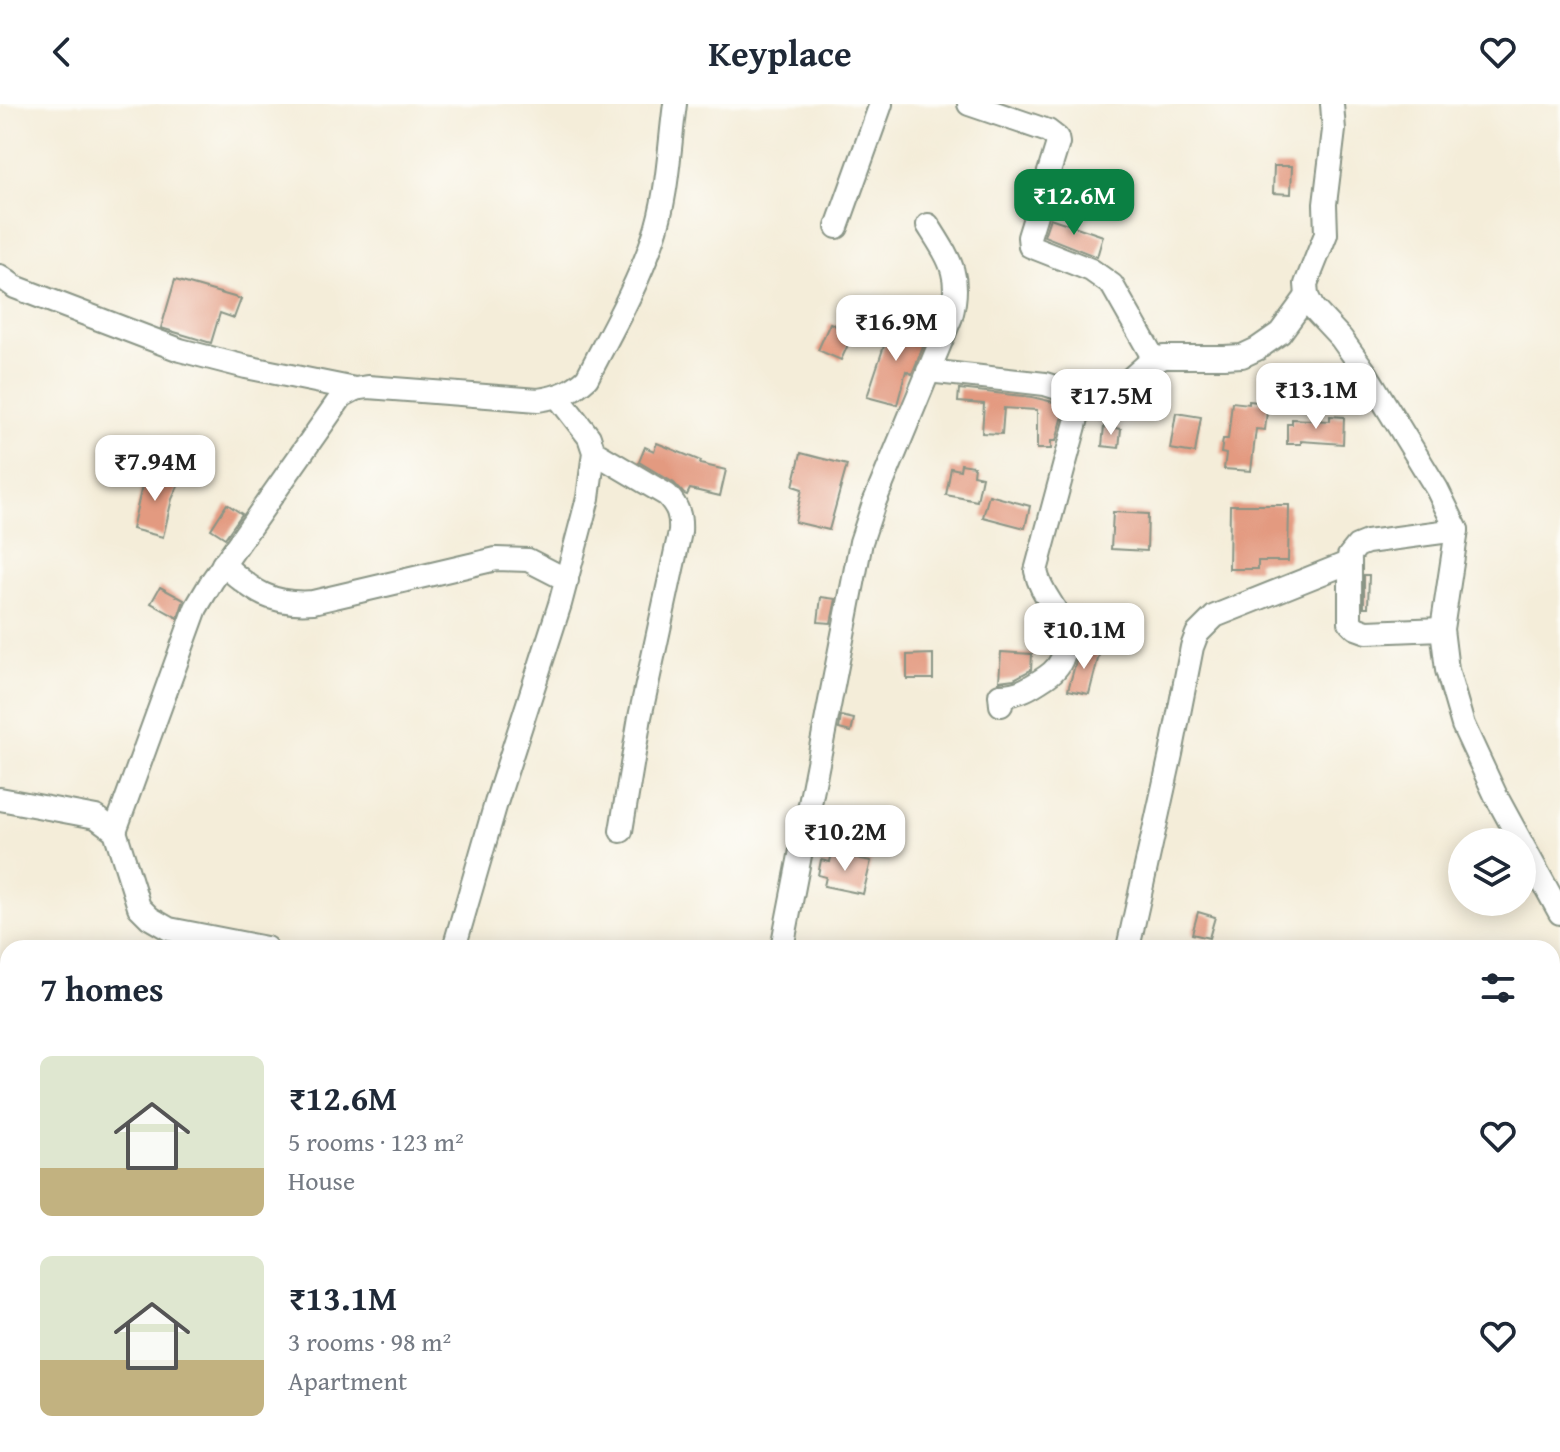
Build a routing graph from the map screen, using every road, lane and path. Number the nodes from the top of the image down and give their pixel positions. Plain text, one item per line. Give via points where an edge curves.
1 (675, 104) edge
2 (881, 104) edge
3 (969, 104) edge
4 (1332, 104) edge
5 (928, 225) dead end
6 (837, 227) dead end
7 (0, 276) edge
8 (1307, 296) junction
9 (1154, 359) junction
10 (928, 371) junction
11 (355, 389) junction
12 (1083, 396) junction
13 (558, 397) junction
14 (594, 452) junction
15 (1457, 530) junction
16 (1350, 562) junction
17 (223, 564) junction
18 (567, 580) junction
19 (1442, 629) junction
20 (1001, 705) dead end
21 (0, 799) edge
22 (1514, 828) edge
23 (115, 831) junction
24 (621, 831) dead end
25 (1536, 869) edge
26 (1560, 913) edge
27 (225, 940) edge
28 (456, 940) edge
29 (784, 940) edge
30 (1130, 940) edge

1 - 13 street via 662,204 641,272 587,378
2 - 6 street
3 - 9 street via 1057,138 1030,246 1102,276 1124,302
4 - 8 street via 1326,234 1306,284
5 - 10 street via 957,283 951,317
7 - 11 street via 15,287 180,350
8 - 9 street via 1280,333 1242,356
8 - 15 street via 1366,373
9 - 12 street via 1121,387
10 - 12 street via 1045,384
10 - 29 street via 861,542
11 - 13 street
11 - 17 street via 332,409
12 - 20 street via 1036,571 1065,629 1063,660 1023,691 1000,695
13 - 14 street via 589,437
14 - 18 street
14 - 24 street via 667,495 681,516
15 - 16 street via 1367,542 1357,546
15 - 19 street
16 - 19 street via 1350,622 1356,628
16 - 30 street via 1215,616 1197,634
17 - 18 street via 256,592 293,604 496,559 528,560
17 - 23 street via 183,638
18 - 28 street
19 - 22 street via 1463,725
21 - 23 street via 96,817
23 - 27 street via 139,907 150,918 169,929
25 - 26 street

